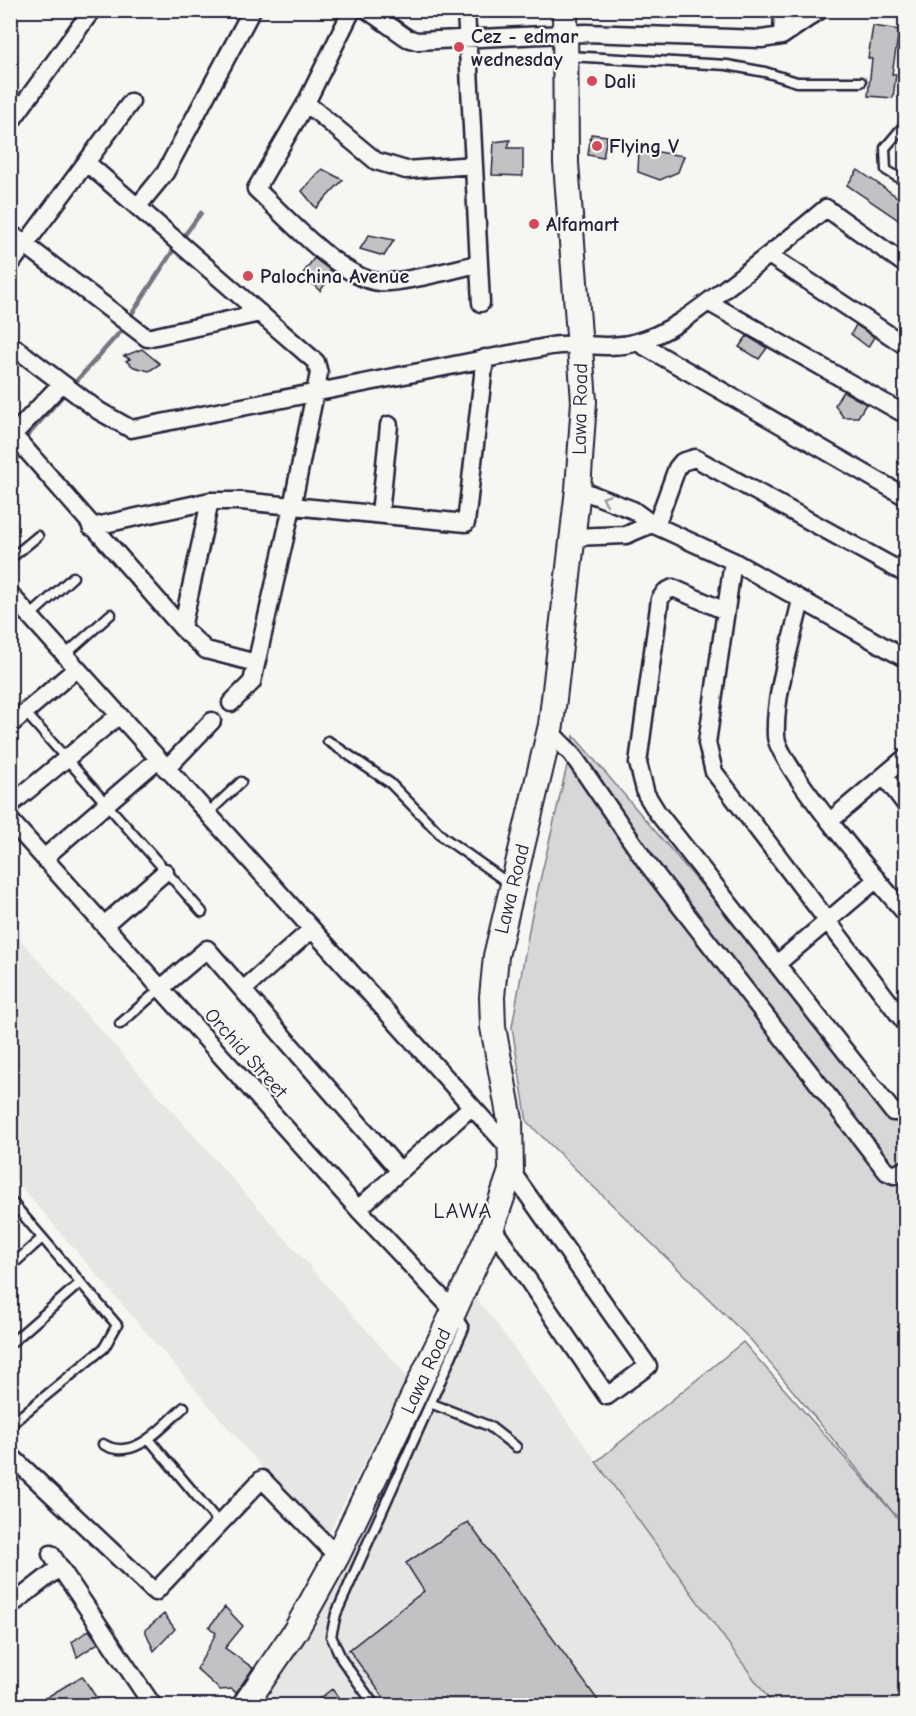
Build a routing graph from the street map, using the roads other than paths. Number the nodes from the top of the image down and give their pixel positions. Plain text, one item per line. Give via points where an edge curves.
1 (92, 10) edge
2 (252, 10) edge
3 (352, 10) edge
4 (367, 10) edge
5 (466, 10) edge
6 (564, 10) edge
7 (783, 10) edge
8 (820, 10) edge
9 (782, 36) junction
10 (468, 38) junction
11 (565, 45) junction
12 (861, 82) dead end
13 (131, 102) dead end
14 (306, 103) junction
15 (10, 123) edge
16 (906, 123) edge
17 (87, 163) junction
18 (474, 165) junction
19 (906, 182) edge
20 (138, 206) junction
21 (10, 233) edge
22 (26, 245) junction
23 (769, 255) junction
24 (478, 264) junction
25 (10, 265) edge
26 (906, 265) edge
27 (708, 302) junction
28 (481, 303) dead end
29 (260, 313) junction
30 (637, 342) junction
31 (10, 344) edge
32 (580, 344) junction
33 (906, 346) edge
34 (485, 358) junction
35 (61, 384) junction
36 (317, 392) junction
37 (906, 415) edge
38 (389, 425) dead end
39 (12, 437) edge
40 (578, 489) junction
41 (906, 497) edge
42 (210, 501) junction
43 (292, 507) junction
44 (380, 514) junction
45 (654, 525) junction
46 (91, 527) junction
47 (38, 536) dead end
48 (572, 537) junction
49 (10, 560) edge
50 (733, 561) junction
51 (906, 573) edge
52 (73, 577) dead end
53 (10, 594) edge
54 (801, 600) junction
55 (725, 611) junction
56 (111, 614) dead end
57 (30, 616) junction
58 (182, 628) junction
59 (64, 656) junction
60 (906, 659) edge
61 (256, 663) junction
62 (76, 669) junction
63 (231, 703) dead end
64 (25, 712) junction
65 (118, 716) junction
66 (212, 721) dead end
67 (10, 725) edge
68 (550, 732) junction
69 (328, 741) dead end
70 (906, 757) edge
71 (67, 759) junction
72 (162, 764) junction
73 (884, 776) junction
74 (242, 782) dead end
75 (10, 805) edge
76 (105, 805) junction
77 (906, 805) edge
78 (207, 814) junction
79 (10, 820) edge
80 (830, 821) junction
81 (44, 858) junction
82 (165, 872) junction
83 (877, 879) junction
84 (513, 885) junction
85 (202, 912) dead end
86 (906, 914) edge
87 (825, 922) junction
88 (104, 925) junction
89 (312, 929) junction
90 (778, 963) junction
91 (160, 989) junction
92 (243, 990) junction
93 (120, 1024) dead end
94 (906, 1024) edge
95 (471, 1107) junction
96 (906, 1112) edge
97 (511, 1161) junction
98 (906, 1169) edge
99 (400, 1171) junction
100 (10, 1200) edge
101 (358, 1209) junction
102 (492, 1227) junction
103 (41, 1239) junction
104 (10, 1267) edge
105 (80, 1283) junction
106 (454, 1311) junction
107 (10, 1344) edge
108 (430, 1402) junction
109 (184, 1407) dead end
110 (10, 1425) edge
111 (149, 1439) junction
112 (104, 1444) dead end
113 (516, 1448) dead end
114 (10, 1455) edge
115 (219, 1523) junction
116 (337, 1556) junction
117 (10, 1606) edge
118 (153, 1706) edge
119 (244, 1706) edge
120 (375, 1706) edge

1 - 15 street
2 - 20 street via 165,173
3 - 14 street
4 - 10 street via 417,41
5 - 10 street
6 - 11 main road, Lawa Road
7 - 9 street
8 - 9 street
9 - 11 street via 761,39 677,34
10 - 11 street
10 - 18 street
11 - 12 lane via 727,65 797,82
11 - 32 main road, Lawa Road via 566,163
13 - 17 street
14 - 18 street via 376,161 406,170
14 - 24 street via 256,189 343,268 362,279 381,282
16 - 19 lane via 885,148 886,170
17 - 20 street
17 - 22 street
18 - 24 street
20 - 29 street
21 - 22 street
22 - 25 street
22 - 29 street via 147,338
23 - 26 street via 826,208
23 - 27 street
23 - 33 street
24 - 28 street
27 - 30 street via 669,329
27 - 37 street
29 - 36 street via 316,362
30 - 32 street via 601,347
30 - 41 street
31 - 35 street
32 - 34 street via 566,343
32 - 40 main road, Lawa Road via 584,401
34 - 36 street
34 - 44 street via 466,523
35 - 36 street via 131,429
35 - 39 street
36 - 43 street
38 - 44 street
39 - 46 street
45 -> 40 street via 633,510
40 - 48 main road, Lawa Road
42 - 43 street
42 - 46 street
42 - 58 street
43 - 44 street
43 - 61 street
45 - 48 street via 626,535
45 - 50 street
45 - 51 street via 678,468 682,462 695,458
46 - 58 street
47 - 49 lane
48 - 68 main road, Lawa Road
50 - 54 street
50 - 55 street
52 - 57 lane
53 - 57 street
54 - 60 street
54 - 80 street via 779,701 776,738 792,769
55 - 87 street via 706,743 714,772
55 - 90 street via 673,588 660,599 638,763 646,794 657,812
56 - 59 lane
57 - 59 street
58 - 61 street via 206,650
59 - 62 street
61 - 63 street via 252,682
62 - 64 street
62 - 65 street
64 - 67 street
64 - 71 lane
65 - 71 street
65 - 72 street
66 - 72 street
68 - 84 main road, Lawa Road
68 - 98 street via 572,754 646,862 887,1172 894,1175
69 - 84 lane via 390,783 443,837
70 - 73 street
71 - 75 street
71 - 76 lane
72 - 76 street
72 - 78 street
73 - 77 street
73 - 80 street
74 - 78 lane
76 - 81 street
76 - 82 lane
78 - 89 street
79 - 81 street, Orchid Street
80 - 83 street
81 - 88 street, Orchid Street
82 - 85 lane
82 - 88 street
83 - 86 street
83 - 87 street
84 - 97 main road, Lawa Road via 496,956 492,997 498,1059 510,1120
87 - 90 street
87 - 94 street
88 - 91 street, Orchid Street
89 - 92 street
89 - 95 street
90 - 96 street via 893,1112
91 - 92 street via 207,949
91 - 93 lane
91 - 101 street, Orchid Street
92 - 99 street
95 - 97 street
95 - 99 street
97 - 102 main road, Lawa Road
97 - 102 street via 648,1366 607,1396
99 - 101 street
100 - 103 lane
101 - 106 street, Orchid Street
102 - 106 main road, Lawa Road
103 - 104 lane
103 - 105 lane
105 - 107 lane
105 - 110 lane via 117,1325 104,1348
106 - 108 lane via 464,1328
106 - 116 main road, Lawa Road
108 - 113 lane via 489,1426
108 - 120 lane via 336,1614 331,1636 342,1660
109 - 111 lane
111 - 112 lane via 129,1450 114,1451
111 - 115 lane
114 - 115 street via 155,1592
115 - 116 street via 262,1479
116 - 119 main road, Lawa Road via 296,1630
117 - 118 street via 55,1560

